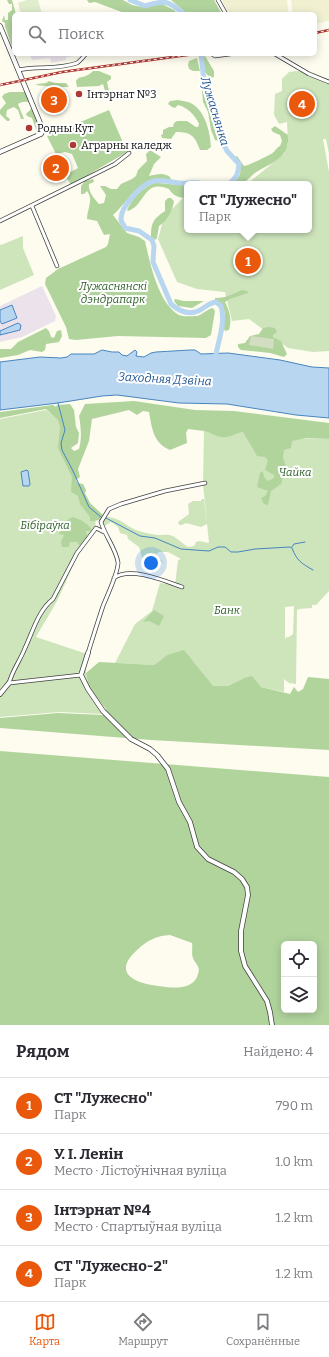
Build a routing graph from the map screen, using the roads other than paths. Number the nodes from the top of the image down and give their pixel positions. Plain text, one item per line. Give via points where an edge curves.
1 (218, 0) edge
2 (225, 12) edge
3 (0, 26) edge
4 (12, 55) edge
5 (12, 56) edge
6 (84, 56) edge
7 (278, 56) edge
8 (18, 70) junction
9 (329, 82) edge
10 (0, 152) edge
11 (130, 153) dead end
12 (32, 206) junction
13 (0, 221) edge
14 (56, 266) dead end
15 (205, 483) dead end
16 (101, 522) junction
17 (96, 528) junction
18 (104, 532) junction
19 (113, 579) junction
20 (182, 587) dead end
21 (88, 653) joint
22 (81, 675) junction
23 (9, 683) junction
24 (0, 694) edge
25 (272, 1025) edge

1 - 2 street
3 - 4 street
5 - 8 street
6 - 8 street via 78,62 58,67 28,67
7 - 9 street via 309,74
8 - 10 street via 43,130 41,134
11 - 12 street via 114,165
12 - 13 street
12 - 14 street
15 - 16 street via 121,504 109,509
16 - 17 street
16 - 18 street
17 - 18 street
17 - 23 street via 77,553 53,599 33,628
18 - 19 street via 118,563
19 - 20 street via 118,575 138,574
19 - 21 street
21 - 22 street
22 - 23 street
22 - 25 street via 103,711 132,739 157,755 168,769 179,802 190,822 197,847 208,859 234,872 247,887 241,951 245,966 267,1001
23 - 24 street

